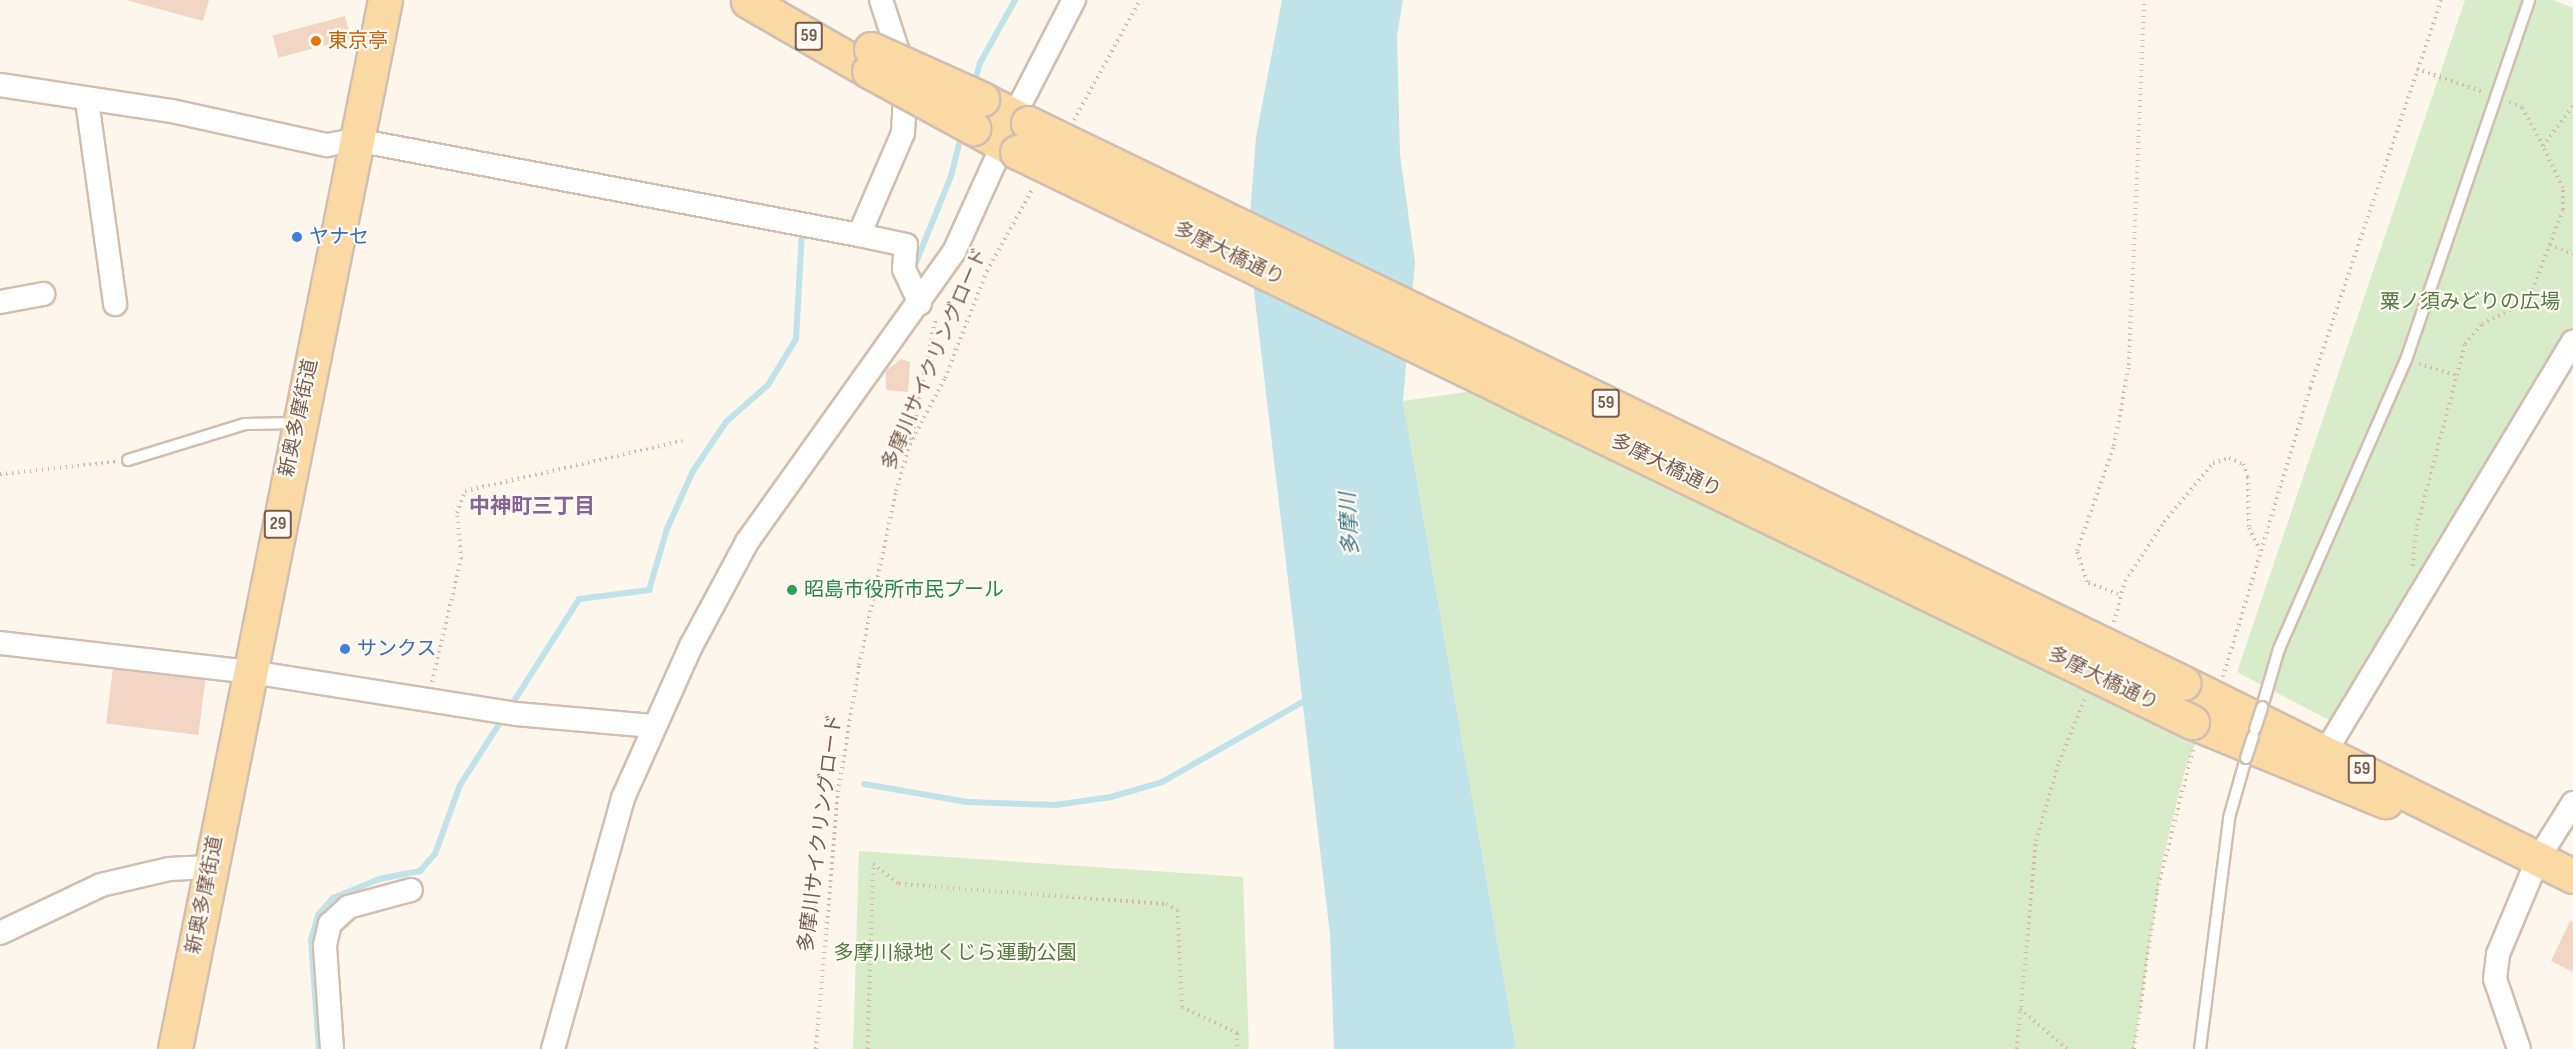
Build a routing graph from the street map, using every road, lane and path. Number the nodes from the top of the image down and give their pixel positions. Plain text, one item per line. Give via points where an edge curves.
1 (385, 0) edge
2 (747, 0) edge
3 (881, 0) edge
4 (1074, 0) edge
5 (1140, 0) edge
6 (2144, 0) edge
7 (2441, 0) edge
8 (2529, 0) edge
9 (2417, 69) junction
10 (0, 85) edge
11 (2494, 96) junction
12 (87, 101) junction
13 (2573, 106) edge
14 (1071, 125) dead end
15 (1015, 134) junction
16 (356, 140) junction
17 (2543, 146) junction
18 (1040, 176) dead end
19 (859, 235) junction
20 (2550, 245) junction
21 (2573, 254) edge
22 (43, 294) dead end
23 (0, 302) edge
24 (923, 302) junction
25 (115, 304) dead end
26 (2573, 342) edge
27 (2425, 365) dead end
28 (2456, 375) junction
29 (297, 423) junction
30 (682, 441) dead end
31 (910, 444) junction
32 (128, 460) joint
33 (0, 474) edge
34 (2260, 551) junction
35 (2422, 591) junction
36 (2118, 594) junction
37 (2109, 634) dead end
38 (0, 643) edge
39 (251, 672) junction
40 (2090, 687) dead end
41 (426, 700) junction
42 (2202, 715) junction
43 (652, 726) junction
44 (2326, 751) junction
45 (2573, 803) edge
46 (2538, 859) junction
47 (210, 867) junction
48 (2573, 876) edge
49 (411, 890) dead end
50 (0, 933) edge
51 (2020, 1009) junction
52 (175, 1049) edge
53 (332, 1049) edge
54 (553, 1049) edge
55 (816, 1049) edge
56 (868, 1049) edge
57 (1237, 1049) edge
58 (2018, 1049) edge
59 (2067, 1049) edge
60 (2134, 1049) edge
61 (2200, 1049) edge
62 (2519, 1049) edge

1 - 16 main road, 新奥多摩街道 / 29
2 - 15 main road, 多摩大橋通り / 59, bridge
3 - 19 street via 906,76 903,133
4 - 15 street
5 - 14 path
6 - 36 path via 2129,365 2114,446 2077,551 2087,582
7 - 9 path
8 - 11 lane
9 - 11 path
9 - 34 path
10 - 12 street
11 - 17 path via 2522,107
11 - 61 lane, bridge via 2406,360 2279,649 2229,818
12 - 16 street via 171,111 327,145
12 - 25 street
13 - 17 path
15 - 24 street via 954,252
15 - 42 main road, 多摩大橋通り / 59, bridge
15 - 42 main road, 多摩大橋通り / 59, bridge via 2184,682
16 - 19 street
16 - 29 main road, 新奥多摩街道 / 29
17 - 20 path via 2564,198
18 - 31 path, 多摩川サイクリングロード via 987,271 945,378
19 - 24 street via 906,244 904,268
20 - 21 path
20 - 28 path via 2528,301 2473,332
22 - 23 street
24 - 31 path
24 - 43 street via 747,542
26 - 35 street
27 - 28 path
28 - 35 path via 2417,526 2412,575
29 - 32 lane via 245,424
29 - 39 main road, 新奥多摩街道 / 29
30 - 41 path via 465,491 457,513 460,559 445,637
31 - 55 path, 多摩川サイクリングロード via 859,665 838,792
32 - 33 path
34 - 36 path via 2247,518 2248,477 2243,464 2229,458 2213,463 2193,484
34 - 42 path via 2227,669
35 - 44 street
36 - 37 path
38 - 39 street
39 - 41 street
39 - 47 main road, 新奥多摩街道 / 29
40 - 51 path via 2059,762 2036,841
41 - 43 street via 516,714
42 - 44 main road, 多摩大橋通り / 59
42 - 46 main road, 多摩大橋通り / 59
42 - 60 path via 2163,858
43 - 54 street via 613,831
44 - 46 main road, 多摩大橋通り / 59
45 - 46 street
46 - 48 main road, 多摩大橋通り / 59
46 - 62 street via 2498,954 2494,979
47 - 50 street via 169,869 101,885
47 - 52 main road, 新奥多摩街道 / 29
49 - 53 street via 348,907 330,924 325,945
51 - 58 path
51 - 59 path
56 - 57 path via 873,864 899,885 1178,910 1182,1007 1237,1033

